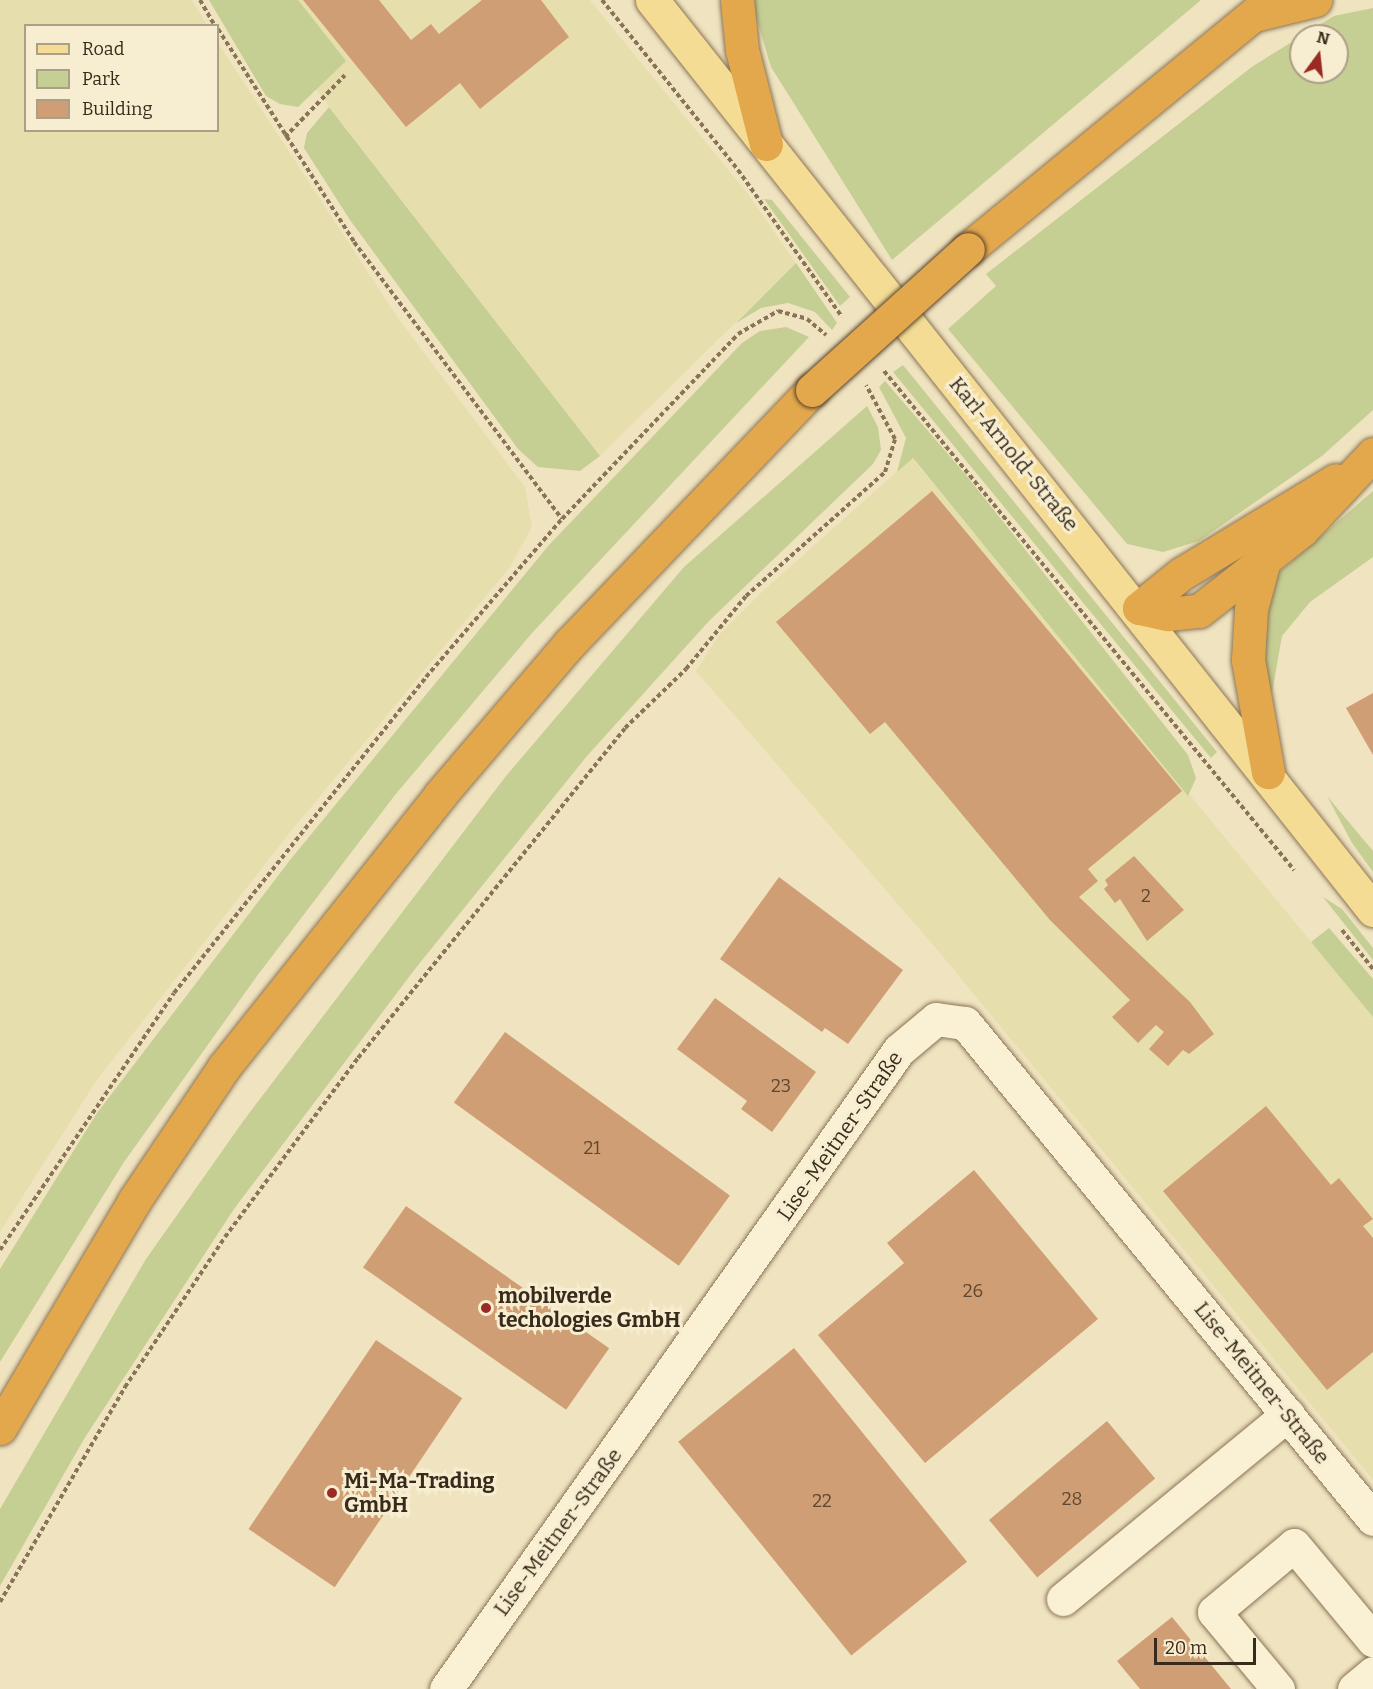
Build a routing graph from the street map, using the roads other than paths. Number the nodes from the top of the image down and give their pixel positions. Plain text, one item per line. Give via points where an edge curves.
1 (652, 0) edge
2 (737, 0) edge
3 (1315, 0) edge
4 (1262, 7) edge
5 (766, 144) junction
6 (1365, 462) edge
7 (1263, 564) junction
8 (1139, 608) junction
9 (1268, 771) junction
10 (1373, 910) edge
11 (1288, 1414) junction
12 (0, 1428) edge
13 (1373, 1518) edge
14 (1063, 1599) dead end
15 (1373, 1640) edge
16 (1373, 1673) edge
17 (446, 1689) edge
18 (1278, 1689) edge
19 (1354, 1689) edge

1 - 5 main road, Karl-Arnold-Straße
2 - 5 highway via 742,50
3 - 4 highway
4 - 12 highway, bridge via 968,249 812,390 570,643 440,795 231,1058 134,1202
5 - 8 main road, Karl-Arnold-Straße
6 - 7 highway
6 - 8 highway via 1181,574
7 - 8 highway via 1199,611 1168,614
7 - 9 highway via 1251,609 1248,660
8 - 9 main road, Karl-Arnold-Straße
9 - 10 main road, Karl-Arnold-Straße
11 - 13 street, Lise-Meitner-Straße
11 - 14 street
11 - 17 street, Lise-Meitner-Straße via 965,1023 936,1019 899,1050
15 - 18 street via 1294,1545 1214,1612
16 - 19 street

